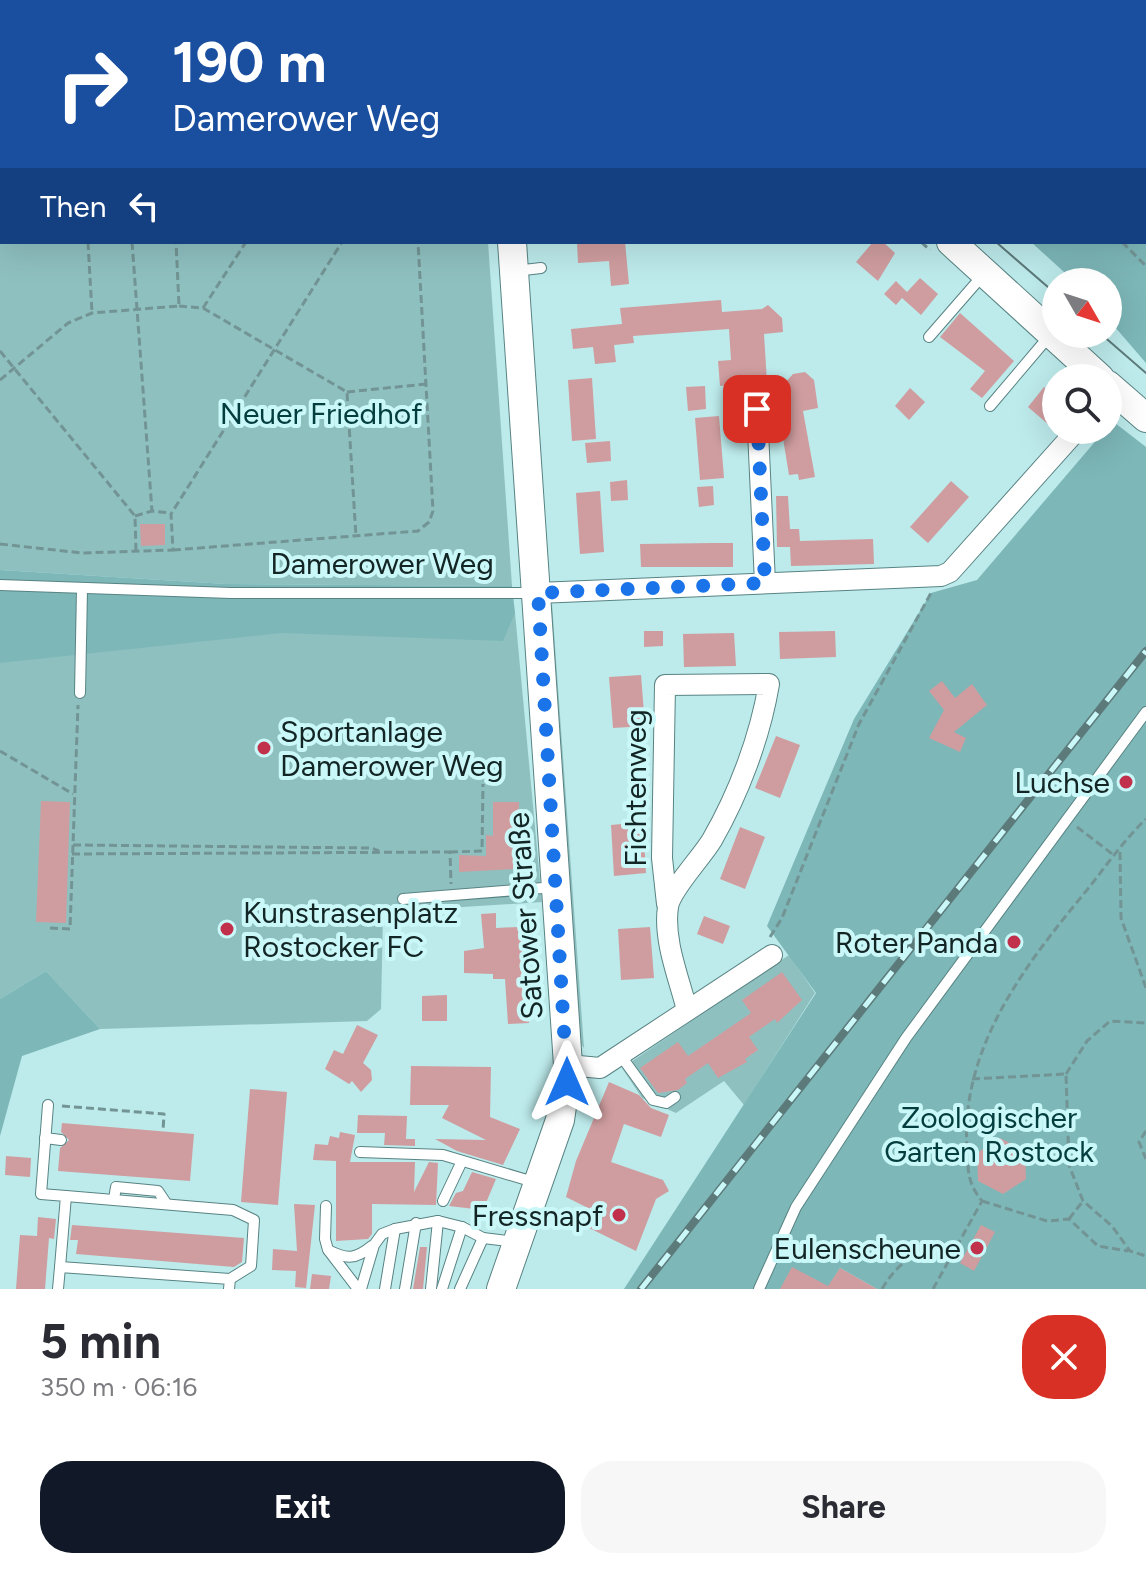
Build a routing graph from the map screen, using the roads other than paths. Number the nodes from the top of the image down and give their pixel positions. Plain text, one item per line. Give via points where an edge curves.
1 (512, 244) edge
2 (953, 244) edge
3 (541, 268) dead end
4 (513, 271) junction
5 (985, 272) junction
6 (1042, 326) edge
7 (929, 337) dead end
8 (1042, 345) edge
9 (1067, 348) edge
10 (1084, 364) edge
11 (1122, 397) edge
12 (990, 406) dead end
13 (757, 409) dead end
14 (1146, 418) edge
15 (1064, 444) edge
16 (765, 583) junction
17 (0, 585) edge
18 (82, 589) junction
19 (538, 593) junction
20 (80, 693) road end
21 (1146, 712) edge
22 (558, 887) junction
23 (403, 899) dead end
24 (667, 904) junction
25 (769, 948) road end
26 (687, 1010) junction
27 (621, 1056) junction
28 (568, 1065) junction
29 (675, 1097) dead end
30 (48, 1105) road end
31 (45, 1138) junction
32 (61, 1140) dead end
33 (360, 1152) dead end
34 (462, 1161) junction
35 (538, 1183) junction
36 (66, 1196) junction
37 (443, 1201) dead end
38 (326, 1206) dead end
39 (438, 1221) junction
40 (416, 1223) junction
41 (462, 1227) junction
42 (395, 1229) junction
43 (483, 1238) junction
44 (518, 1242) junction
45 (374, 1245) junction
46 (328, 1250) junction
47 (60, 1267) junction
48 (229, 1284) edge
49 (58, 1289) edge
50 (359, 1289) edge
51 (385, 1289) edge
52 (405, 1289) edge
53 (431, 1289) edge
54 (442, 1289) edge
55 (460, 1289) edge
56 (501, 1289) edge
57 (759, 1289) edge

1 - 4 main road, Satower Straße
2 - 5 main road
3 - 4 lane
4 - 19 main road, Satower Straße
5 - 6 main road
5 - 7 lane
8 - 12 lane
9 - 10 main road
11 - 14 main road
13 - 16 street
15 - 16 street, Damerower Weg via 941,576
16 - 19 street, Damerower Weg
17 - 18 lane, Damerower Weg
18 - 19 lane, Damerower Weg
18 - 20 lane
19 - 22 main road, Satower Straße
21 - 57 lane via 906,1038 796,1207
22 - 23 lane
22 - 28 main road, Satower Straße
24 - 24 street, Fichtenweg via 727,811 764,715 769,684 665,685 662,858
24 - 26 street, Fichtenweg via 671,952
25 - 26 street
26 - 27 street
27 - 28 street via 600,1068
27 - 29 lane via 653,1100 666,1103
28 - 35 main road, Satower Straße via 560,1120
30 - 31 lane
31 - 32 lane
31 - 36 lane via 41,1194
33 - 34 lane via 443,1155
34 - 35 lane
34 - 37 lane
35 - 44 main road, Satower Straße
36 - 47 lane
36 - 48 lane via 233,1210 254,1220 251,1266
38 - 46 lane
39 - 40 lane
39 - 41 lane
39 - 53 lane
40 - 42 lane
40 - 52 lane
41 - 43 lane
41 - 54 lane
42 - 45 lane
42 - 51 lane
43 - 44 lane
43 - 55 lane
44 - 56 main road, Satower Straße
45 - 46 lane via 360,1256 344,1259
45 - 50 lane
46 - 50 lane
47 - 48 lane
47 - 49 lane

